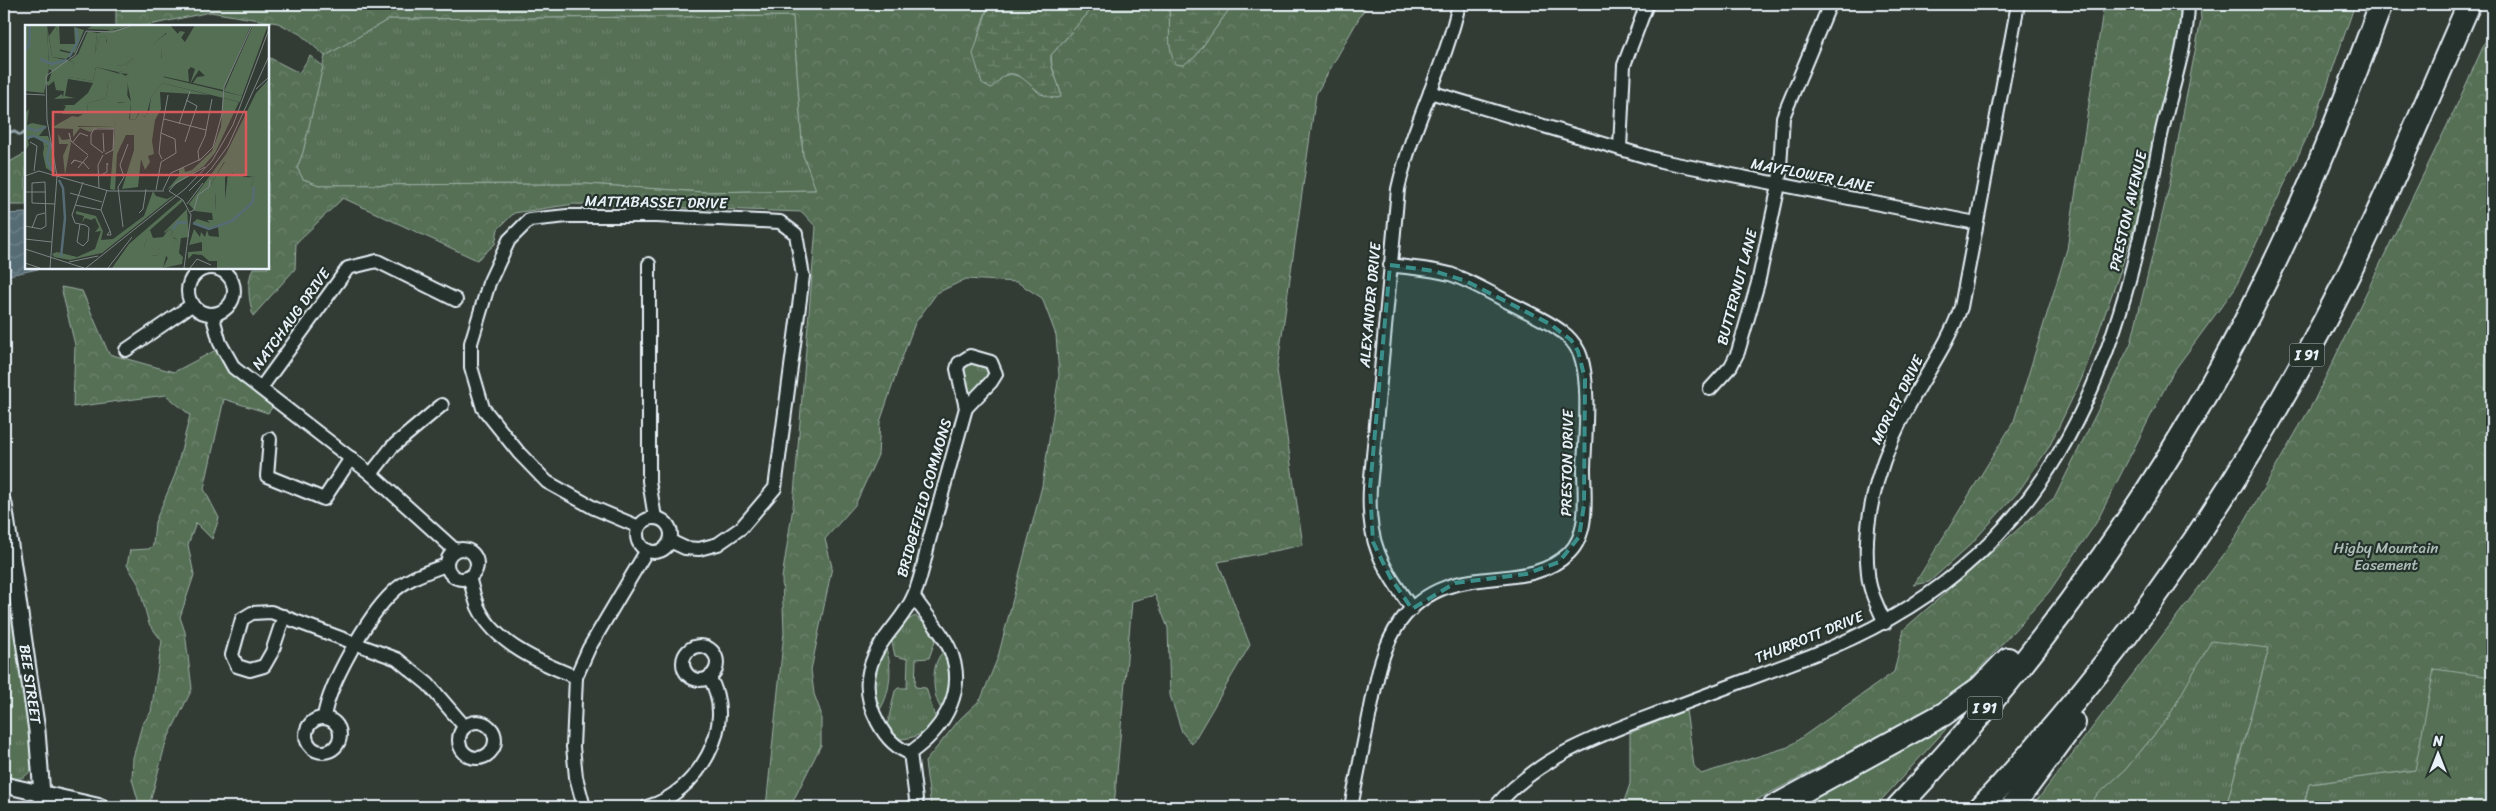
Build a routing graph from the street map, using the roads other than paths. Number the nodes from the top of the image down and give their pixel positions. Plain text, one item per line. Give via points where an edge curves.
1 (1459, 4) edge
2 (1647, 4) edge
3 (1830, 4) edge
4 (2018, 4) edge
5 (2188, 4) edge
6 (2381, 4) edge
7 (2469, 4) edge
8 (1430, 92) junction
9 (1620, 148) junction
10 (1779, 185) junction
11 (1976, 223) junction
12 (649, 264) dead end
13 (1390, 265) junction
14 (208, 269) edge
15 (214, 269) edge
16 (456, 300) dead end
17 (193, 304) junction
18 (212, 314) junction
19 (126, 350) dead end
20 (261, 388) junction
21 (1710, 389) dead end
22 (442, 405) dead end
23 (966, 408) dead end
24 (2078, 420) joint
25 (270, 439) dead end
26 (351, 458) junction
27 (372, 474) junction
28 (4, 504) edge
29 (655, 518) junction
30 (639, 526) junction
31 (670, 541) junction
32 (455, 550) junction
33 (646, 550) junction
34 (446, 565) junction
35 (469, 577) junction
36 (914, 597) junction
37 (2067, 604) junction
38 (1412, 608) junction
39 (284, 616) junction
40 (1885, 623) junction
41 (2131, 629) junction
42 (357, 643) junction
43 (576, 677) junction
44 (709, 678) dead end
45 (324, 717) dead end
46 (465, 727) dead end
47 (910, 753) junction
48 (4, 785) edge
49 (43, 800) edge
50 (101, 807) edge
51 (584, 807) edge
52 (647, 807) edge
53 (917, 807) edge
54 (1351, 807) edge
55 (1495, 807) edge
56 (1774, 807) edge
57 (1898, 807) edge
58 (1981, 807) edge
59 (2012, 807) edge

1 - 8 street, ALEXANDER DRIVE
2 - 9 street via 1624,64
3 - 10 street, BUTTERNUT LANE via 1783,117
4 - 11 street
5 - 24 street, PRESTON AVENUE via 2183,43 2134,264
6 - 37 highway, I 91 via 2317,169 2250,313 2163,464
7 - 41 highway, I 91 via 2374,223 2313,343 2220,501
8 - 9 street, MAYFLOWER LANE
8 - 13 street, ALEXANDER DRIVE via 1404,163
9 - 10 street, MAYFLOWER LANE via 1677,164
10 - 11 street, MAYFLOWER LANE
10 - 21 street, BUTTERNUT LANE via 1758,283 1738,352 1731,366
11 - 40 street, MORLEY DRIVE via 1956,321 1898,426 1878,480 1867,557 1870,586
12 - 29 street via 649,481
13 - 38 street, ALEXANDER DRIVE via 1370,488 1370,523 1380,560
13 - 38 street, PRESTON DRIVE via 1450,274 1550,324 1571,340 1578,351 1585,379 1584,505 1579,537 1571,551 1544,570 1454,583
14 - 17 street via 194,276 190,284 188,292
15 - 18 street via 232,281 234,290 228,306
16 - 20 street, NATCHAUG DRIVE via 377,261 348,268
17 - 18 street via 204,313
17 - 19 street
18 - 20 street, NATCHAUG DRIVE via 220,343 234,368
20 - 26 street, NATCHAUG DRIVE
22 - 27 street via 392,447
23 - 36 street, BRIDGEFIELD COMMONS
24 - 40 street, THURROTT DRIVE via 2046,476 2008,524 1938,588
25 - 26 street via 267,476 324,498
26 - 27 street, NATCHAUG DRIVE
27 - 32 street, NATCHAUG DRIVE
28 - 49 street, BEE STREET via 37,731
29 - 30 street
29 - 31 street via 670,528
30 - 31 street, MATTABASSET DRIVE via 594,508 548,482 483,408 471,367 471,343 489,283 509,240 530,220 566,216 656,216 780,222 796,234 803,276 775,488 741,528 718,544 699,549 685,548
30 - 33 street via 638,537
31 - 33 street via 662,550
32 - 34 street
32 - 35 street, NATCHAUG DRIVE via 466,549 476,557 476,568
33 - 43 street via 589,648
34 - 35 street via 452,576
34 - 42 street via 416,576 392,592 370,618
35 - 43 street via 479,608 497,632 536,661
36 - 47 street, BRIDGEFIELD COMMONS via 945,640 953,658 955,687 951,707 944,719
36 - 47 street, BRIDGEFIELD COMMONS via 878,649 868,676 872,710 880,725 896,746
37 - 56 highway via 2040,622 1997,672 1957,705 1923,727
37 - 57 highway, I 91 via 1982,713
38 - 54 street, PRESTON DRIVE via 1392,636 1379,667
39 - 39 street via 272,612 252,613 242,619 232,655 237,666 250,670 264,666
39 - 42 street
40 - 55 street, THURROTT DRIVE via 1566,750 1529,774
41 - 58 highway, I 91 via 2051,729
41 - 59 highway via 2124,653 2115,668
42 - 45 street via 327,700
42 - 46 street via 397,659 428,684
43 - 51 street via 572,747
44 - 52 street via 720,701 716,734 710,751 687,784
47 - 53 street
48 - 49 street
49 - 50 street

